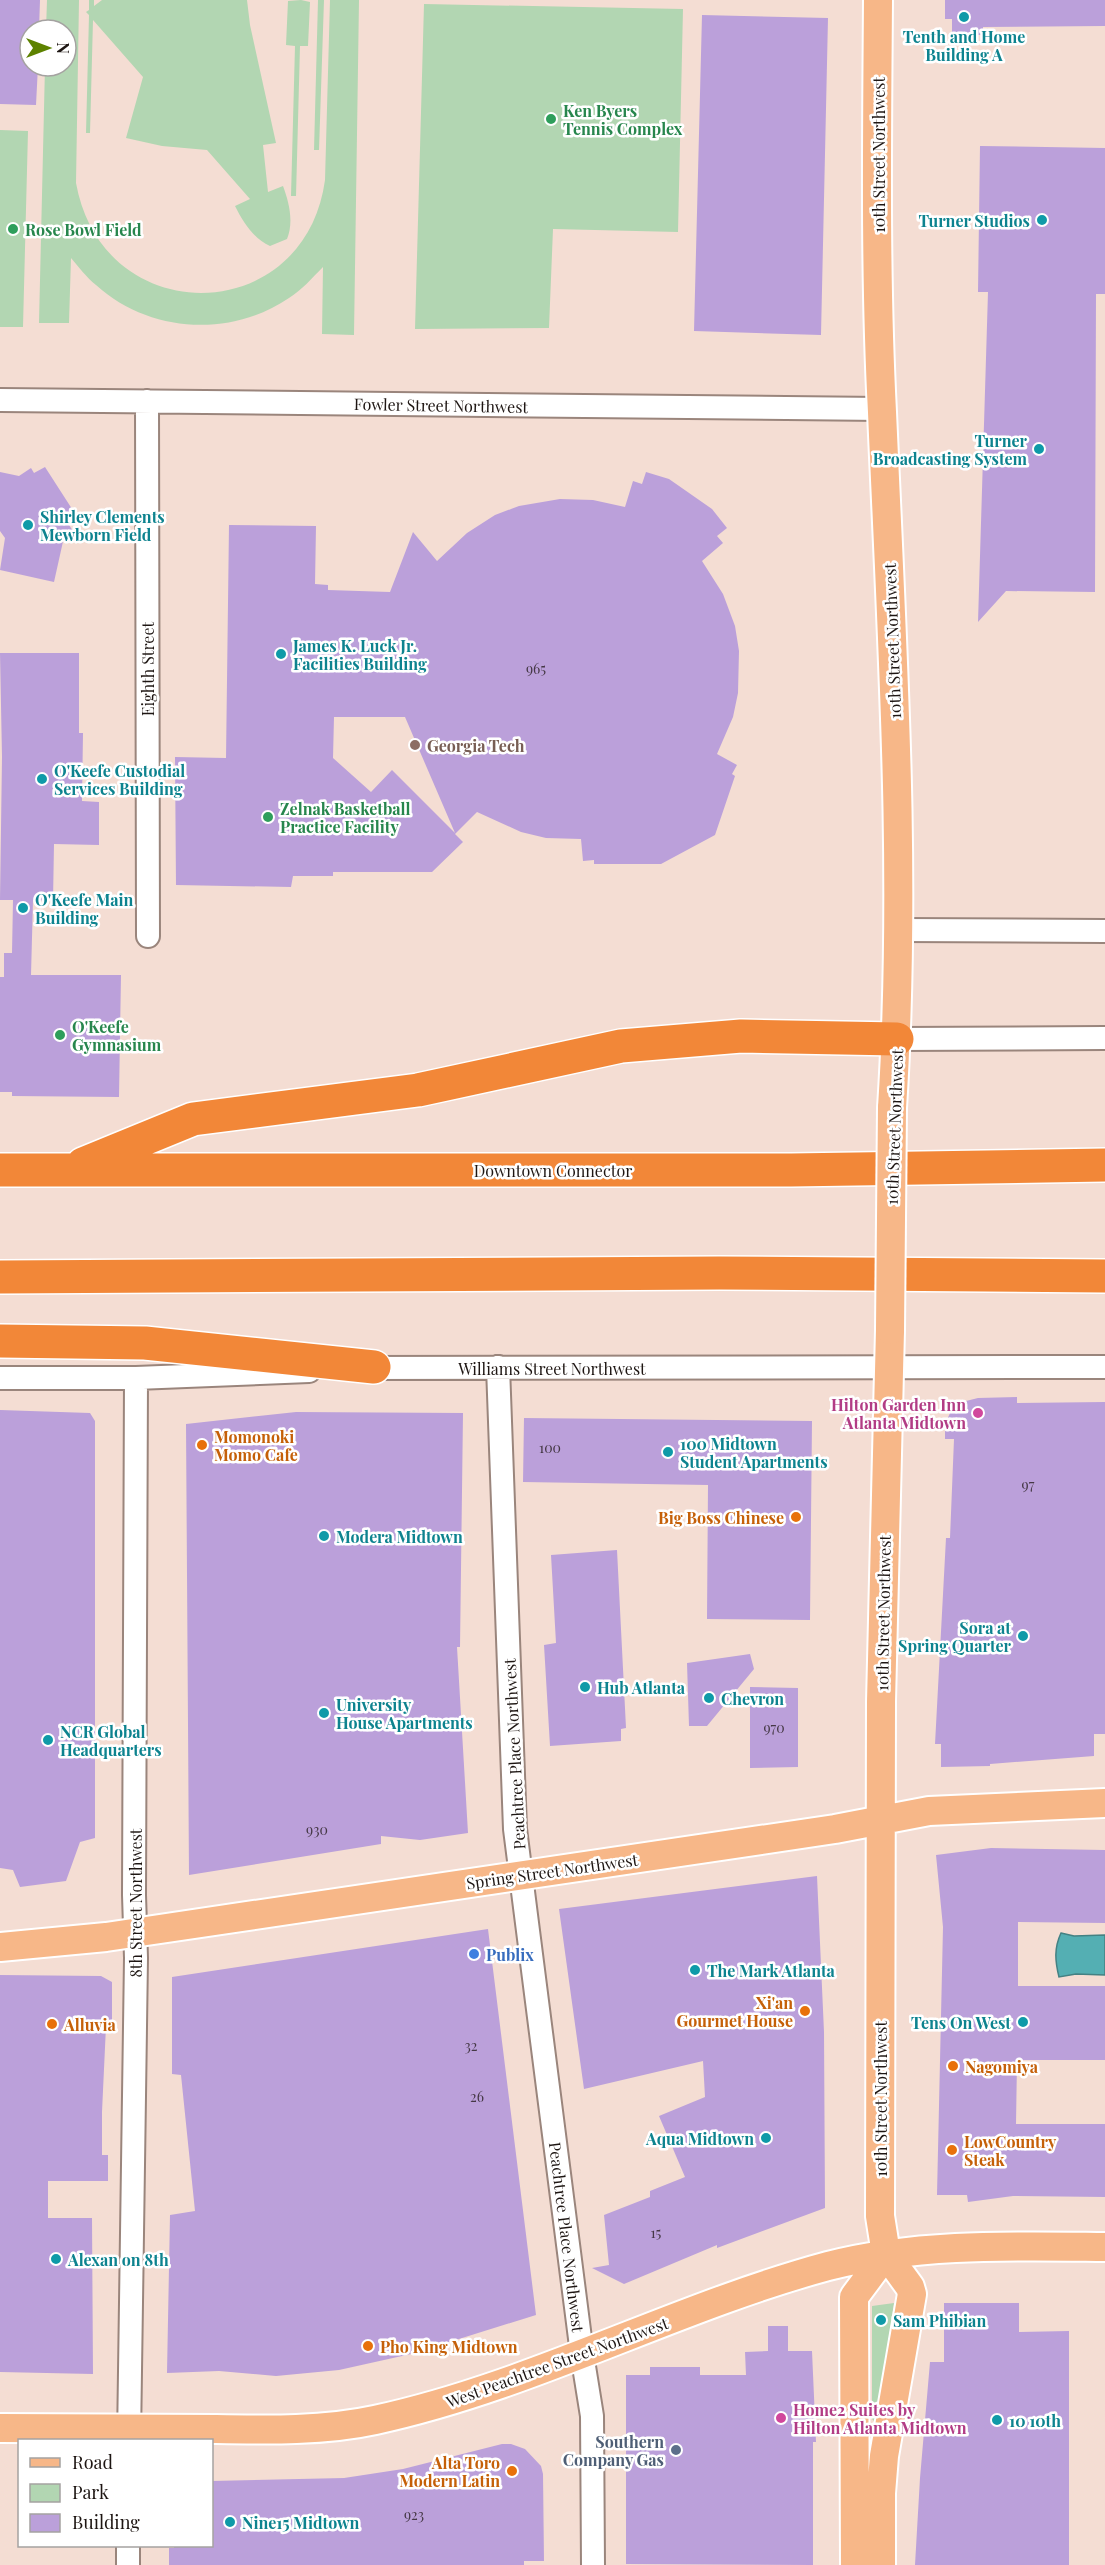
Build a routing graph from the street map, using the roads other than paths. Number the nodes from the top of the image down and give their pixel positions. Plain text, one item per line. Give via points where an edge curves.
1 (878, 0) edge
2 (0, 400) edge
3 (147, 401) junction
4 (882, 410) junction
5 (899, 930) junction
6 (1105, 931) edge
7 (148, 936) dead end
8 (1105, 1038) edge
9 (897, 1039) junction
10 (1105, 1165) edge
11 (0, 1170) edge
12 (67, 1170) junction
13 (1105, 1276) edge
14 (0, 1277) edge
15 (0, 1341) edge
16 (374, 1367) junction
17 (498, 1367) junction
18 (889, 1367) junction
19 (1105, 1367) edge
20 (0, 1378) edge
21 (136, 1378) junction
22 (1105, 1803) edge
23 (880, 1820) junction
24 (521, 1876) junction
25 (135, 1932) junction
26 (0, 1947) edge
27 (1105, 2247) edge
28 (886, 2254) junction
29 (582, 2354) junction
30 (0, 2428) edge
31 (129, 2435) edge
32 (128, 2547) edge
33 (128, 2565) edge
34 (593, 2565) edge
35 (855, 2565) edge
36 (881, 2565) edge

1 - 4 main road, 10th Street Northwest
2 - 3 street, Fowler Street Northwest
3 - 4 street, Fowler Street Northwest
3 - 7 street, Eighth Street
4 - 5 main road, 10th Street Northwest via 895,712
5 - 6 street
5 - 9 main road, 10th Street Northwest
8 - 9 street
9 - 12 highway via 741,1036 621,1046 418,1090 193,1119
9 - 18 main road, 10th Street Northwest, bridge via 892,1108
10 - 12 highway, Downtown Connector via 791,1170
11 - 12 highway, Downtown Connector
13 - 14 highway via 695,1273
15 - 16 highway via 145,1343
16 - 17 street, Williams Street Northwest
16 - 21 street, Williams Street Northwest
17 - 18 street, Williams Street Northwest
17 - 24 street, Peachtree Place Northwest via 515,1829
18 - 19 street, Williams Street Northwest
18 - 23 main road, 10th Street Northwest
20 - 21 street, Williams Street Northwest
21 - 25 street, 8th Street Northwest
22 - 23 main road, Spring Street Northwest via 929,1811
23 - 24 main road, Spring Street Northwest
23 - 28 main road, 10th Street Northwest via 880,2216
24 - 25 main road, Spring Street Northwest
24 - 29 street, Peachtree Place Northwest
25 - 26 main road, Spring Street Northwest
25 - 31 street, 8th Street Northwest
27 - 28 main road, West Peachtree Street Northwest via 936,2249
28 - 29 main road, West Peachtree Street Northwest via 828,2266 752,2290
28 - 35 main road via 854,2297
28 - 36 main road via 912,2294 884,2456
29 - 31 main road, West Peachtree Street Northwest via 456,2401 372,2421 286,2430
29 - 34 street, Peachtree Place Northwest via 592,2416
30 - 31 main road, West Peachtree Street Northwest
32 - 33 street

